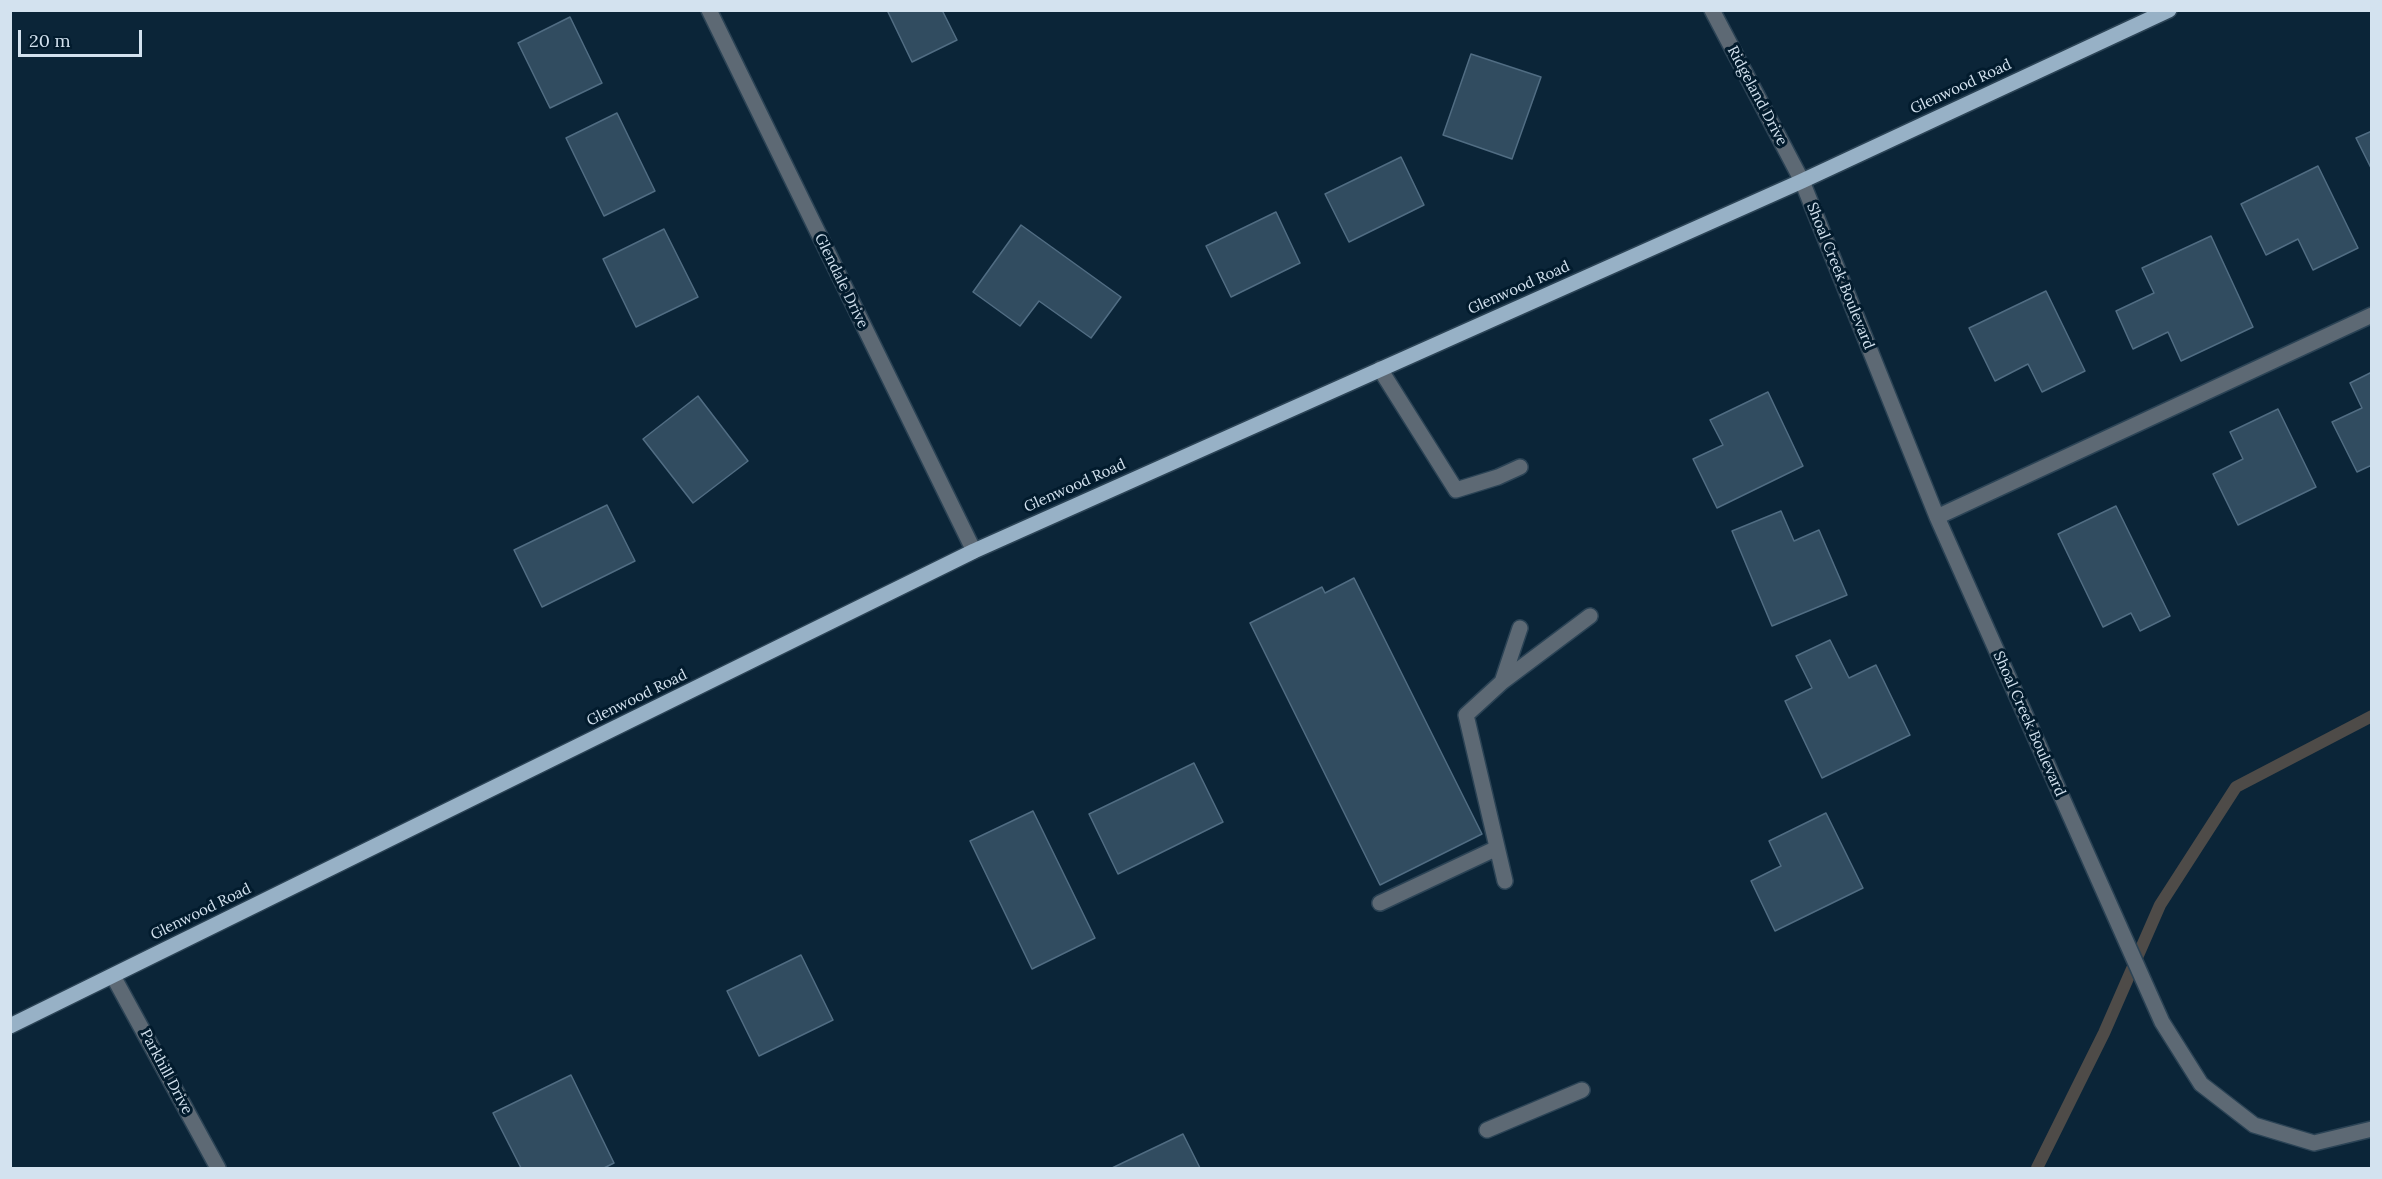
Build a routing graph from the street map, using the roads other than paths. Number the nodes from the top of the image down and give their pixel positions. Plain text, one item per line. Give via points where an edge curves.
1 (709, 10) edge
2 (1712, 10) edge
3 (2169, 10) edge
4 (1802, 181) junction
5 (2372, 315) edge
6 (1380, 369) junction
7 (1520, 467) dead end
8 (1937, 517) junction
9 (974, 551) junction
10 (1590, 616) dead end
11 (1520, 628) dead end
12 (1503, 682) junction
13 (1497, 848) junction
14 (1505, 881) dead end
15 (1380, 903) dead end
16 (113, 976) junction
17 (10, 1026) edge
18 (1582, 1090) dead end
19 (2372, 1129) edge
20 (1487, 1130) dead end
21 (218, 1168) edge

1 - 9 street, Glendale Drive
2 - 4 street, Ridgeland Drive
3 - 4 main road, Glenwood Road
4 - 6 main road, Glenwood Road
4 - 8 street, Shoal Creek Boulevard
5 - 8 street
6 - 7 street via 1456,490
6 - 9 main road, Glenwood Road
8 - 19 street, Shoal Creek Boulevard via 2162,1022 2201,1084 2254,1125 2314,1143
9 - 16 main road, Glenwood Road
10 - 12 street
11 - 12 street
12 - 13 street via 1466,715
13 - 14 street
13 - 15 street
16 - 17 main road, Glenwood Road
16 - 21 street, Parkhill Drive
18 - 20 street

